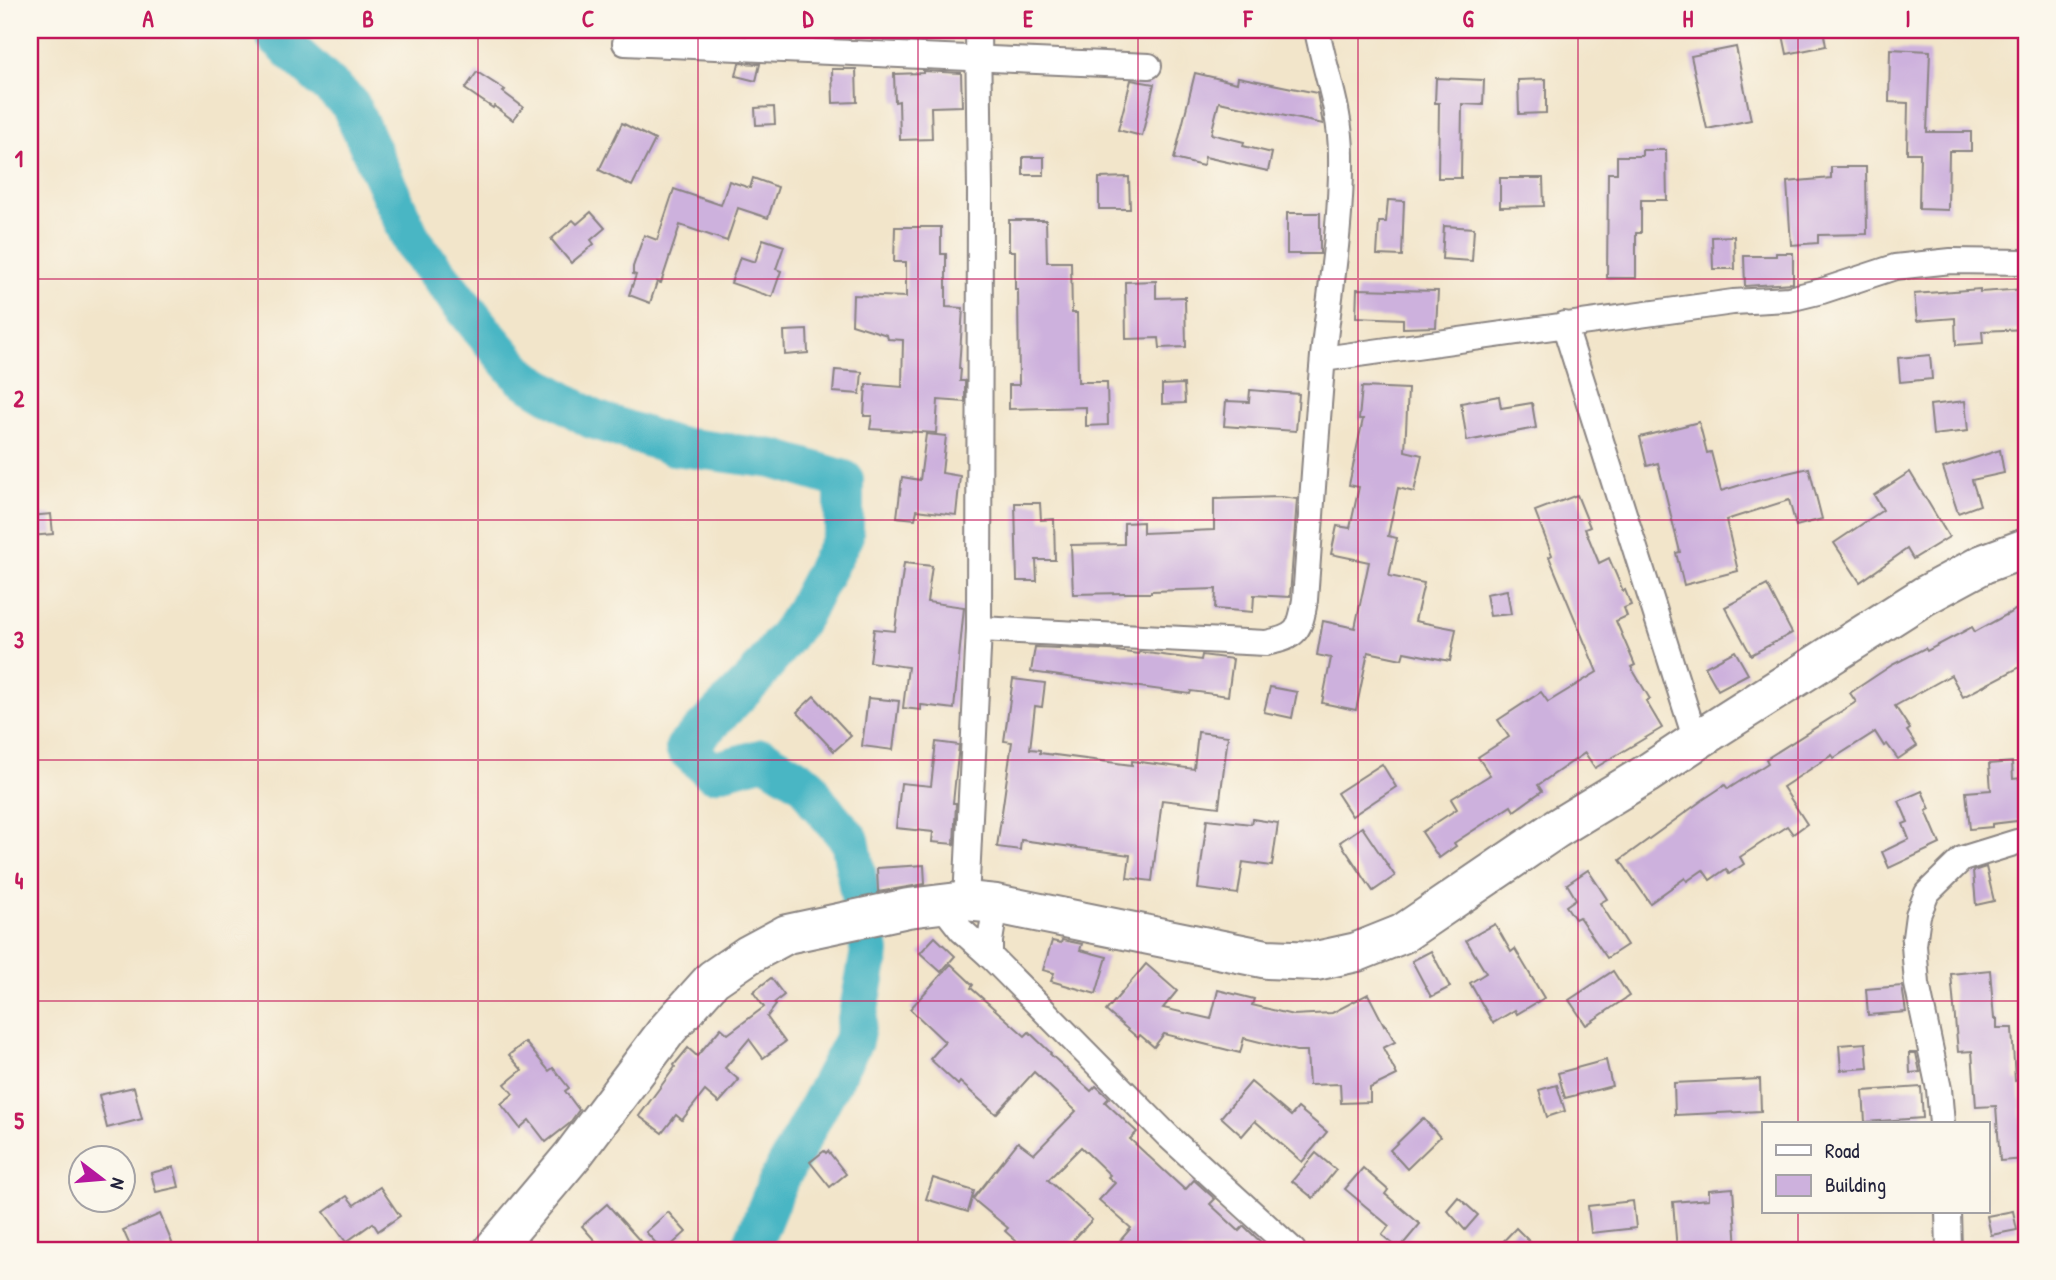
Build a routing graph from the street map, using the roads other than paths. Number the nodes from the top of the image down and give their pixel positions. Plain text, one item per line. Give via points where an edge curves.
1 (978, 30) edge
2 (1317, 30) edge
3 (625, 43) dead end
4 (978, 57) junction
5 (1149, 66) dead end
6 (2026, 262) edge
7 (1564, 324) junction
8 (1323, 359) junction
9 (2026, 548) edge
10 (979, 629) junction
11 (1696, 741) junction
12 (2026, 841) edge
13 (967, 903) junction
14 (990, 956) junction
15 (1942, 1122) edge
16 (1948, 1214) edge
17 (494, 1250) edge
18 (1293, 1250) edge
19 (1949, 1250) edge

1 - 4 street
2 - 8 street via 1334,94 1341,153
3 - 4 street
4 - 5 street
4 - 10 street
6 - 7 street via 1951,261 1895,267 1789,299
7 - 8 street
7 - 11 street
8 - 10 street via 1305,600 1294,634 1266,643
9 - 11 highway via 1983,564 1924,596
10 - 13 street
11 - 13 highway via 1402,934 1316,961 1267,959
12 - 15 street via 1962,859 1927,893 1918,915 1914,945 1917,984
13 - 14 street via 990,941
13 - 14 street via 961,930
13 - 17 highway via 881,913 787,934 713,979 668,1029
14 - 18 street via 1169,1137
16 - 19 street

